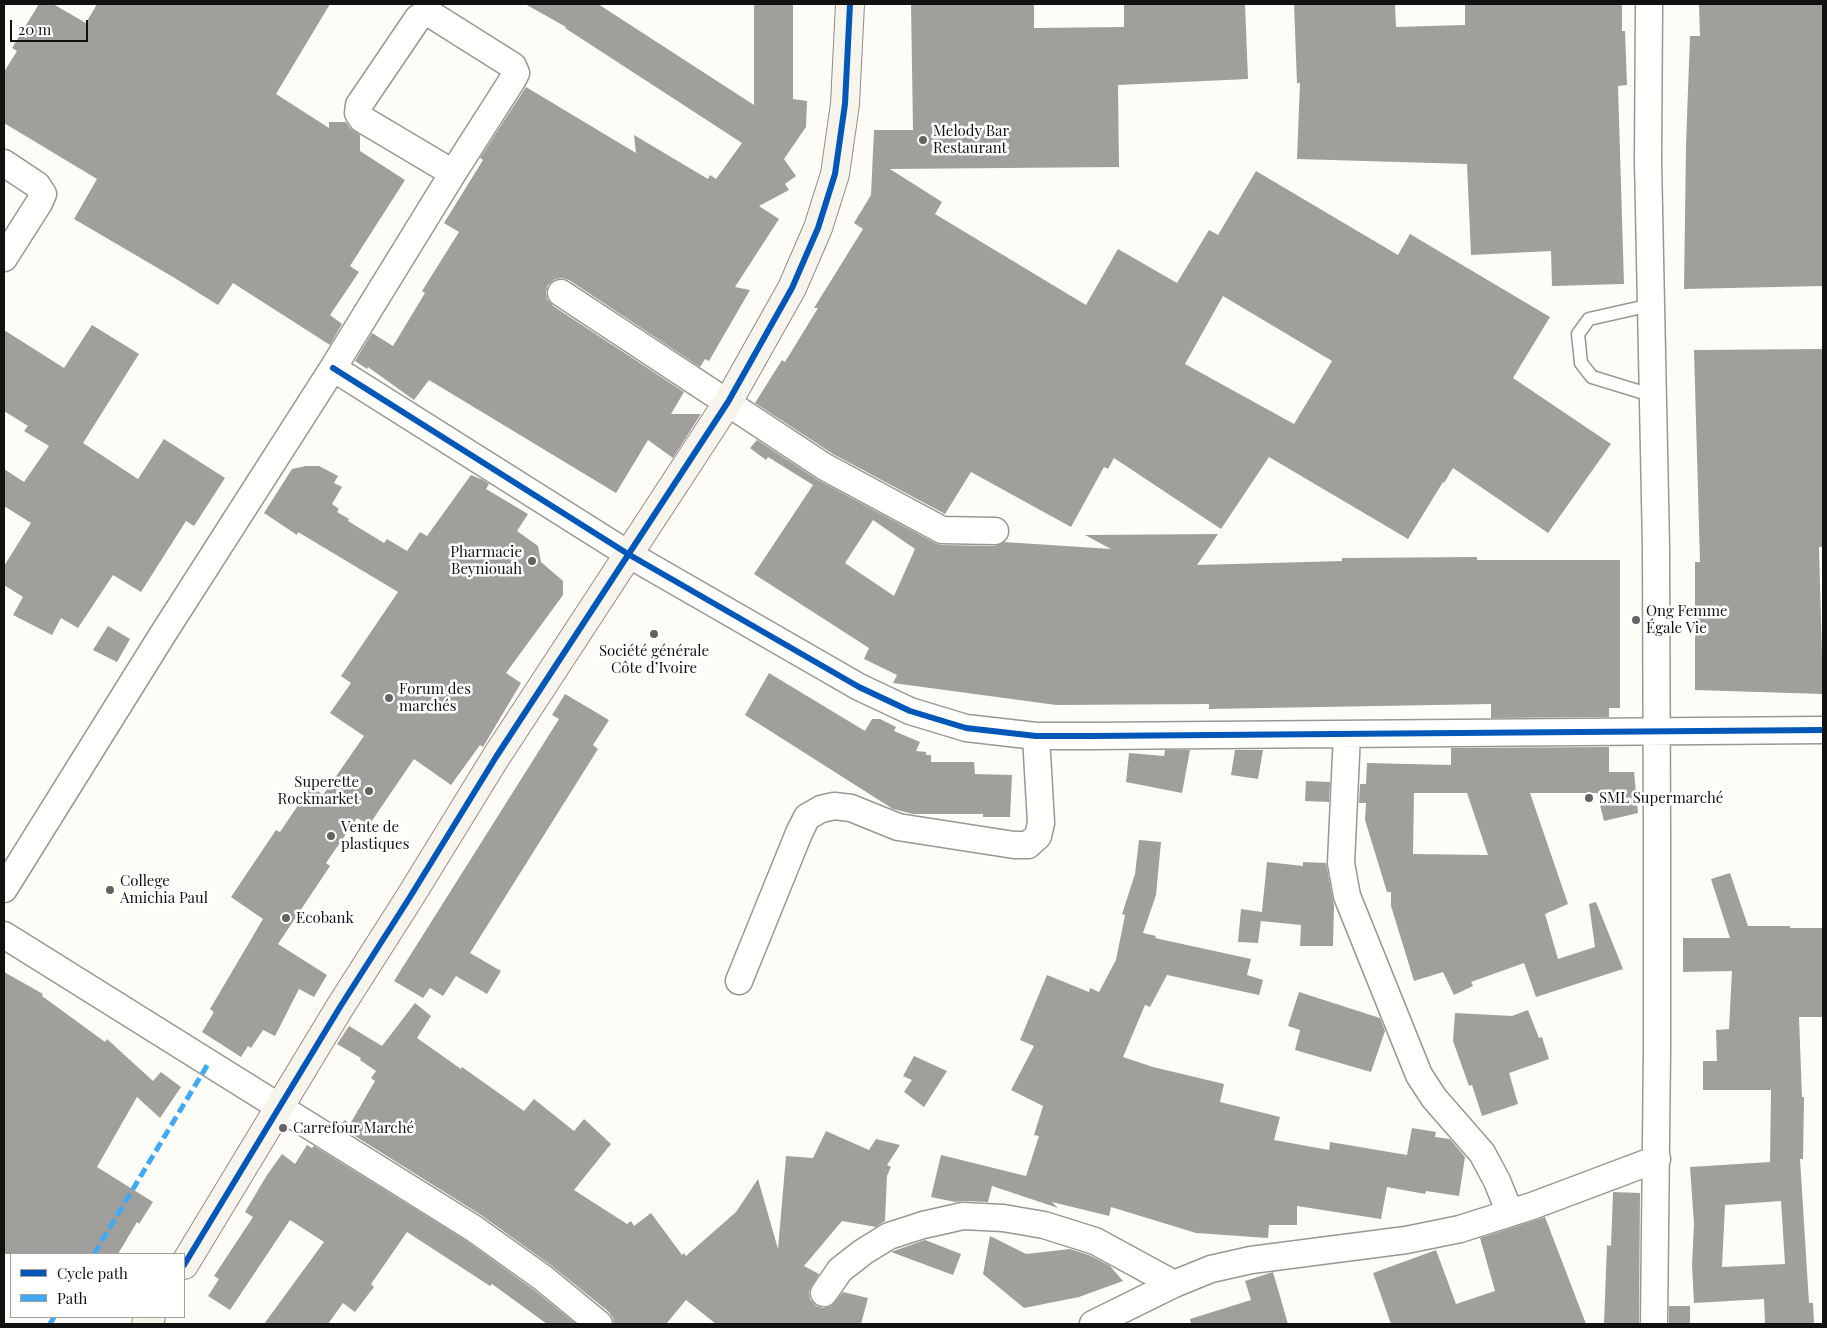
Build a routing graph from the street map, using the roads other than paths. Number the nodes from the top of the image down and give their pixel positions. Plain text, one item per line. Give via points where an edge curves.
1 (850, 4) edge
2 (1649, 4) edge
3 (4, 163) edge
4 (453, 173) junction
5 (4, 258) edge
6 (561, 293) dead end
7 (1650, 305) junction
8 (333, 368) junction
9 (1654, 396) junction
10 (728, 402) junction
11 (995, 531) dead end
12 (628, 554) junction
13 (1656, 730) junction
14 (1823, 730) edge
15 (1347, 734) junction
16 (1036, 736) junction
17 (4, 889) edge
18 (4, 935) edge
19 (739, 981) dead end
20 (280, 1108) junction
21 (1656, 1159) junction
22 (1510, 1213) junction
23 (185, 1263) edge
24 (1174, 1284) junction
25 (824, 1293) dead end
26 (599, 1324) edge
27 (1094, 1324) edge
28 (1654, 1324) edge

1 - 10 street via 845,104 832,183 818,228 792,288
2 - 7 street
3 - 5 street via 37,185 43,194
4 - 4 street via 516,73 513,66 432,14 425,13 418,18 359,105 358,113 362,119
4 - 8 street
6 - 10 street
7 - 9 street
7 - 9 lane via 1589,319 1578,334 1581,363 1592,377
8 - 12 street
8 - 17 street via 160,637
9 - 13 street
10 - 11 street via 825,467 942,530
10 - 12 street
12 - 16 street via 859,687 910,711 966,728
12 - 20 street via 496,757
13 - 14 street
13 - 15 street
13 - 21 street
15 - 16 street
15 - 22 street via 1341,863 1347,896 1419,1075 1434,1098 1482,1153
16 - 19 street via 1041,823 1038,836 1028,845 898,828 851,808 834,806 807,817
18 - 20 street
20 - 23 street
20 - 26 street via 473,1228 543,1278
21 - 22 street
21 - 28 street
22 - 24 street via 1460,1229 1406,1240 1251,1260 1211,1269
24 - 25 street via 1095,1241 1044,1225 963,1216 889,1236 840,1270
24 - 27 street

